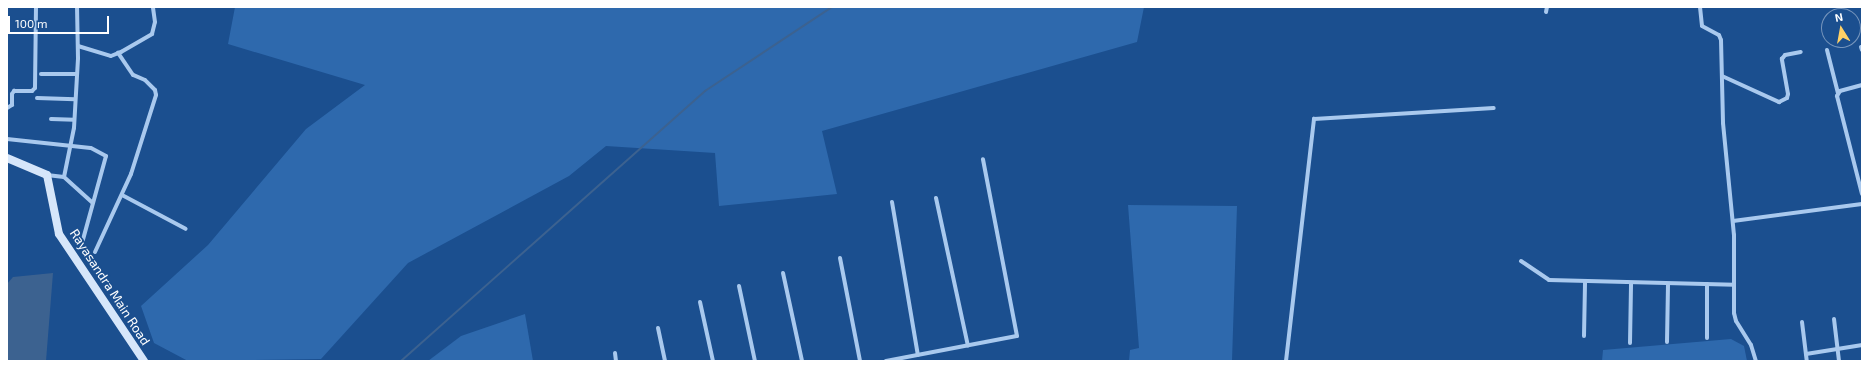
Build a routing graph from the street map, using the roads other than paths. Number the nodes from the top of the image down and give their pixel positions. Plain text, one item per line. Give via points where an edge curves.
1 (36, 7) edge
2 (76, 7) edge
3 (153, 7) edge
4 (1547, 7) edge
5 (1700, 7) edge
6 (1546, 12) dead end
7 (78, 46) junction
8 (1827, 50) dead end
9 (1801, 52) dead end
10 (118, 54) junction
11 (41, 74) dead end
12 (77, 74) junction
13 (1722, 76) junction
14 (1862, 86) edge
15 (1838, 93) junction
16 (38, 98) dead end
17 (75, 99) junction
18 (7, 108) edge
19 (1494, 108) dead end
20 (51, 119) dead end
21 (74, 120) junction
22 (7, 139) edge
23 (70, 146) junction
24 (7, 158) edge
25 (983, 159) dead end
26 (47, 175) junction
27 (64, 177) junction
28 (1862, 194) edge
29 (122, 196) junction
30 (936, 198) dead end
31 (92, 202) junction
32 (892, 202) dead end
33 (1862, 204) edge
34 (1733, 221) junction
35 (186, 228) dead end
36 (81, 247) dead end
37 (95, 252) dead end
38 (840, 258) dead end
39 (1521, 261) dead end
40 (783, 273) dead end
41 (1585, 282) junction
42 (1631, 283) junction
43 (1668, 284) junction
44 (1707, 284) junction
45 (1734, 285) junction
46 (739, 286) dead end
47 (700, 302) dead end
48 (1834, 319) dead end
49 (1802, 322) dead end
50 (658, 328) dead end
51 (1584, 336) dead end
52 (1707, 338) dead end
53 (1667, 342) dead end
54 (1630, 343) dead end
55 (1862, 345) edge
56 (968, 346) junction
57 (1838, 349) junction
58 (615, 353) dead end
59 (1806, 354) junction
60 (918, 355) junction
61 (144, 361) edge
62 (616, 361) edge
63 (665, 361) edge
64 (713, 361) edge
65 (755, 361) edge
66 (802, 361) edge
67 (860, 361) edge
68 (886, 361) edge
69 (1286, 361) edge
70 (1756, 361) edge
71 (1807, 361) edge
72 (1839, 361) edge

1 - 18 street via 35,88 32,91 14,91 12,105
2 - 7 street
3 - 10 street via 155,22 152,34
4 - 6 street
5 - 13 street via 1702,26 1719,35 1721,40
7 - 10 street via 111,56
7 - 12 street
8 - 15 street
9 - 13 street via 1782,58 1788,94 1787,98 1779,102
10 - 29 street via 133,75 145,80 155,90 156,95
11 - 12 street
12 - 17 street
13 - 34 street via 1723,123
14 - 15 street
15 - 28 street
16 - 17 street
17 - 21 street
19 - 69 street via 1314,119
20 - 21 street
21 - 23 street
22 - 23 street
23 - 27 street
23 - 31 street via 92,148 106,156
24 - 26 street
25 - 56 street via 1017,336
26 - 27 street
26 - 61 street, Rayasandra Main Road via 59,234
27 - 31 street
29 - 35 street
29 - 37 street
30 - 56 street
31 - 36 street via 88,227
32 - 60 street
33 - 34 street
34 - 45 street
38 - 67 street
39 - 41 street via 1550,280
40 - 66 street
41 - 42 street
41 - 51 street
42 - 43 street
42 - 54 street
43 - 44 street
43 - 53 street
44 - 45 street
44 - 52 street
45 - 70 street via 1736,321 1751,345
46 - 65 street
47 - 64 street
48 - 57 street
49 - 59 street
50 - 63 street
55 - 57 street
56 - 60 street
57 - 59 street
57 - 72 street
58 - 62 street
59 - 71 street
60 - 68 street

